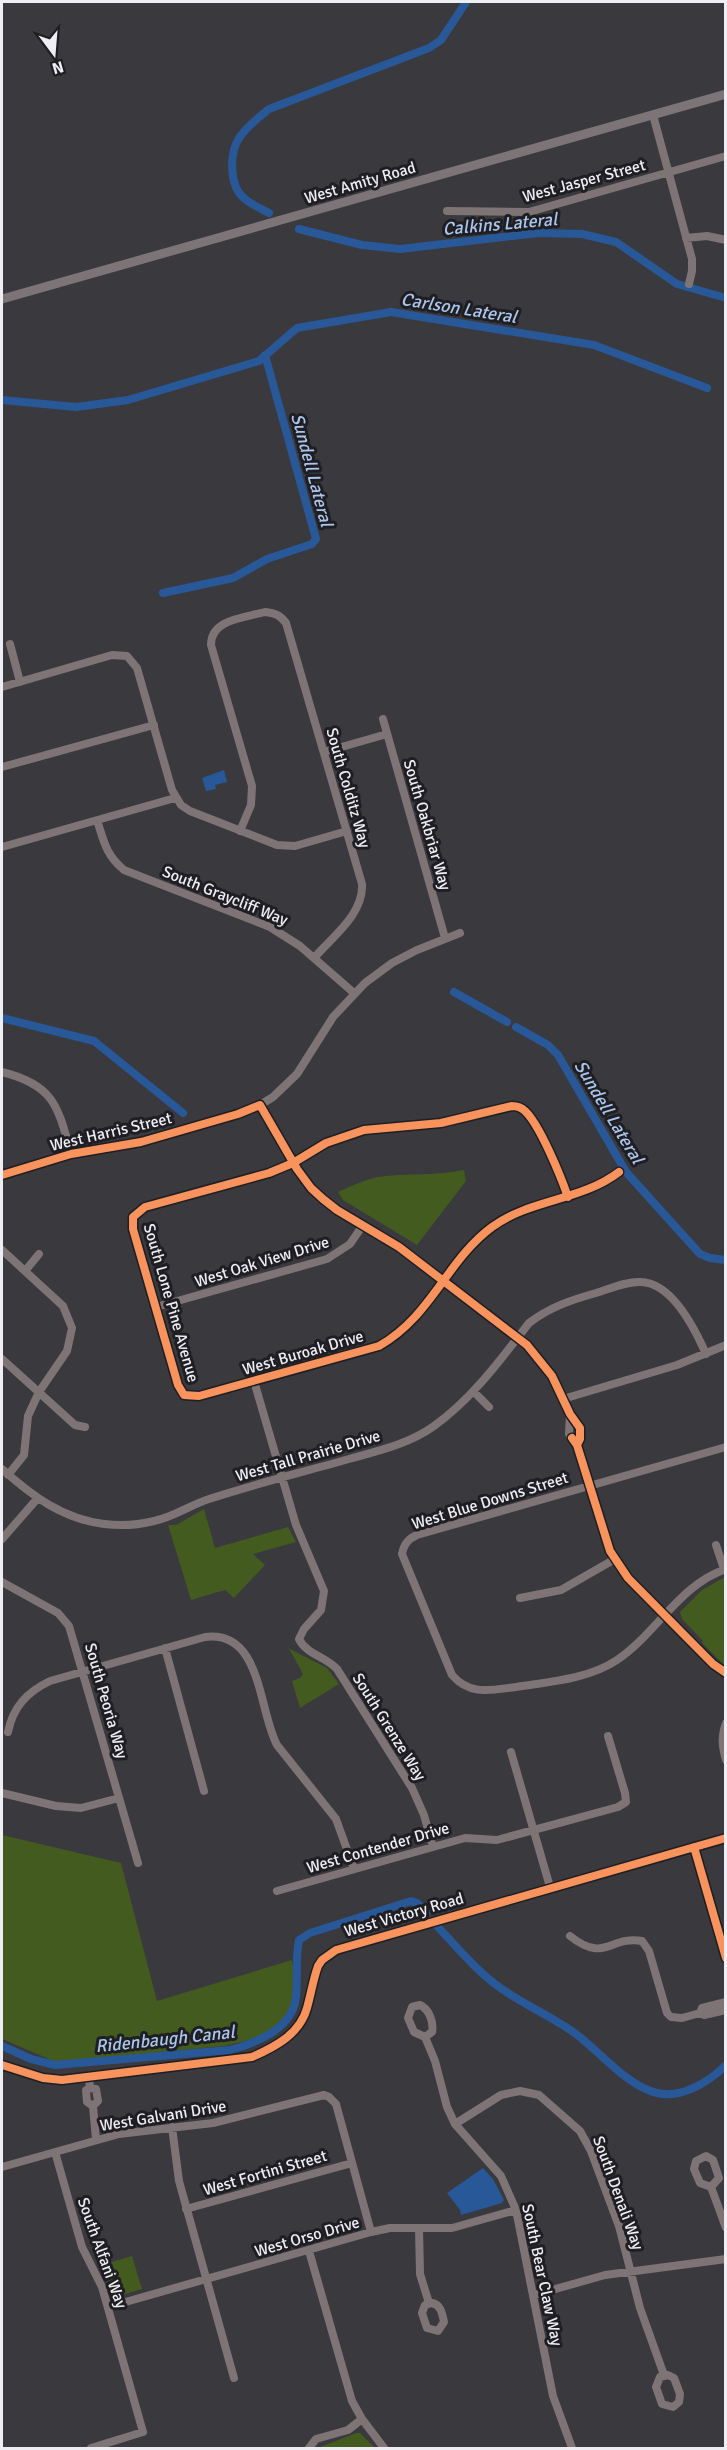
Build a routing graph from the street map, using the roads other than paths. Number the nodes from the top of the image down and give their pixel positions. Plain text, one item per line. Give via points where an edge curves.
1 (726, 94) edge
2 (653, 115) junction
3 (726, 156) edge
4 (668, 172) junction
5 (447, 211) dead end
6 (686, 238) junction
7 (726, 240) edge
8 (689, 284) dead end
9 (2, 299) edge
10 (10, 644) dead end
11 (20, 682) junction
12 (2, 687) edge
13 (382, 719) dead end
14 (154, 725) junction
15 (387, 734) junction
16 (324, 752) junction
17 (2, 768) edge
18 (175, 798) junction
19 (97, 820) junction
20 (240, 831) junction
21 (347, 831) junction
22 (2, 847) edge
23 (460, 933) dead end
24 (445, 938) junction
25 (314, 958) junction
26 (354, 993) junction
27 (2, 1072) edge
28 (260, 1105) junction
29 (71, 1154) junction
30 (292, 1163) junction
31 (619, 1172) dead end
32 (2, 1175) edge
33 (568, 1197) junction
34 (363, 1225) junction
35 (2, 1250) edge
36 (39, 1254) dead end
37 (25, 1271) junction
38 (445, 1281) junction
39 (156, 1307) junction
40 (518, 1336) junction
41 (726, 1345) edge
42 (706, 1354) junction
43 (2, 1359) edge
44 (254, 1381) junction
45 (39, 1392) junction
46 (474, 1392) junction
47 (184, 1395) joint
48 (563, 1399) junction
49 (489, 1407) dead end
50 (84, 1427) dead end
51 (726, 1447) edge
52 (5, 1472) edge
53 (282, 1478) junction
54 (589, 1486) junction
55 (37, 1499) junction
56 (2, 1539) edge
57 (716, 1545) dead end
58 (615, 1559) junction
59 (725, 1569) edge
60 (2, 1582) edge
61 (520, 1598) dead end
62 (665, 1615) junction
63 (165, 1648) junction
64 (83, 1672) junction
65 (726, 1673) edge
66 (726, 1723) edge
67 (8, 1732) dead end
68 (608, 1736) dead end
69 (511, 1752) dead end
70 (726, 1760) edge
71 (204, 1791) dead end
72 (2, 1793) edge
73 (119, 1798) junction
74 (533, 1830) junction
75 (726, 1838) edge
76 (433, 1847) junction
77 (694, 1847) junction
78 (138, 1863) dead end
79 (354, 1869) junction
80 (550, 1887) junction
81 (277, 1891) dead end
82 (570, 1936) dead end
83 (726, 1958) edge
84 (726, 2001) edge
85 (726, 2010) edge
86 (700, 2013) junction
87 (425, 2037) dead end
88 (2, 2065) edge
89 (89, 2078) junction
90 (455, 2124) junction
91 (172, 2127) junction
92 (96, 2140) junction
93 (55, 2152) junction
94 (352, 2163) junction
95 (2, 2167) edge
96 (711, 2187) dead end
97 (186, 2209) junction
98 (516, 2210) junction
99 (418, 2228) junction
100 (726, 2228) edge
101 (371, 2232) junction
102 (309, 2250) junction
103 (726, 2259) edge
104 (631, 2270) junction
105 (206, 2280) junction
106 (534, 2295) junction
107 (429, 2303) dead end
108 (108, 2307) junction
109 (664, 2375) dead end
110 (234, 2378) dead end
111 (362, 2420) junction
112 (91, 2448) edge
113 (309, 2448) edge
114 (384, 2448) edge
115 (572, 2448) edge

1 - 2 main road, West Amity Road
2 - 4 street
2 - 9 main road, West Amity Road
3 - 4 street, West Jasper Street
4 - 5 street, West Jasper Street via 529,212
4 - 6 street
6 - 7 street via 707,236
6 - 8 street via 692,265
10 - 11 street
11 - 12 street
11 - 14 street via 112,655 127,656 137,668
13 - 15 street, South Oakbriar Way
14 - 17 street
14 - 18 street
15 - 16 street
15 - 24 street, South Oakbriar Way
16 - 20 street, South Colditz Way via 286,623 277,614 265,612 224,623 213,632 211,645 252,786 251,805
16 - 21 street, South Colditz Way
18 - 19 street
18 - 20 street via 190,811
19 - 22 street
19 - 25 street, South Graycliff Way via 106,849 124,870 270,927
20 - 21 street via 287,847
21 - 25 street, South Colditz Way via 363,896 359,908
23 - 24 street, West Harris Street
24 - 26 street, West Harris Street via 392,963
25 - 26 street, South Graycliff Way
26 - 28 street, West Harris Street via 333,1017 297,1074
27 - 29 street via 25,1078 46,1093 60,1114
28 - 29 street, West Harris Street via 141,1142
28 - 30 street
29 - 32 street, West Harris Street
30 - 33 street via 326,1143 364,1130 441,1123 507,1106 519,1107 528,1115 555,1163
30 - 34 street via 323,1199
30 - 39 street, South Lone Pine Avenue via 145,1208 133,1217
31 - 33 street, West Buroak Drive via 601,1185
33 - 38 street, West Buroak Drive via 495,1225
34 - 38 street
34 - 39 street, West Oak View Drive via 350,1244 327,1259
35 - 37 street
36 - 37 street
37 - 45 street via 63,1306 72,1328 67,1351
38 - 40 street
38 - 44 street, West Buroak Drive via 414,1321 379,1346
39 - 47 street, South Lone Pine Avenue
40 - 42 street, West Tall Prairie Drive via 529,1323 560,1304 632,1282 652,1284 668,1295 688,1318
40 - 46 street, West Tall Prairie Drive
40 - 48 street via 552,1376
41 - 42 street
42 - 48 street
43 - 45 street
44 - 47 street, West Buroak Drive via 200,1396
44 - 53 street
45 - 50 street via 75,1425
45 - 52 street via 28,1416 24,1455
46 - 49 street
46 - 53 street, West Tall Prairie Drive via 433,1427 404,1443
48 - 54 street via 570,1414 569,1434 577,1445
51 - 54 street, West Blue Downs Street
52 - 55 street, West Tall Prairie Drive
53 - 55 street, West Tall Prairie Drive via 206,1499 173,1516 123,1525 87,1521
53 - 76 street, South Grenze Way via 296,1525 324,1591 321,1610 299,1639 306,1649 337,1669 412,1788
54 - 58 street via 603,1536
54 - 62 street, West Blue Downs Street via 409,1539 404,1547 404,1563 452,1674 464,1686 487,1691 543,1683 601,1668 626,1653
55 - 56 street
57 - 59 street
58 - 61 street via 561,1590
58 - 62 street
59 - 62 street via 697,1584
60 - 64 street, South Peoria Way via 64,1619
62 - 65 street
63 - 64 street
63 - 71 street
63 - 79 street via 212,1636 240,1647 249,1658 270,1732 336,1819
64 - 67 street via 36,1688 11,1715
64 - 73 street, South Peoria Way
66 - 70 street via 721,1744
68 - 74 street, West Contender Drive via 626,1802
69 - 74 street
72 - 73 street via 81,1808
73 - 78 street, South Peoria Way
74 - 76 street, West Contender Drive via 497,1840 465,1838
74 - 80 street
75 - 77 main road, West Victory Road
76 - 79 street, West Contender Drive
77 - 80 main road, West Victory Road
77 - 83 street
79 - 81 street, West Contender Drive
80 - 89 main road, West Victory Road via 336,1950 318,1966 307,2011 298,2026 280,2044 252,2057
82 - 86 street via 595,1949 642,1941 649,1951 667,2013 682,2018
84 - 86 street via 702,2008
85 - 86 street
87 - 90 street
88 - 89 main road, West Victory Road via 43,2078
89 - 92 street via 87,2102 93,2106
90 - 98 street, South Bear Claw Way via 501,2176
90 - 104 street, South Denali Way via 511,2092 529,2091 546,2100 585,2138 619,2226
91 - 92 street, West Galvani Drive
91 - 94 street, West Galvani Drive via 241,2117 319,2095 336,2104
91 - 97 street
92 - 93 street, West Galvani Drive
93 - 95 street, West Galvani Drive
93 - 108 street, South Alfani Way via 82,2247
94 - 97 street, West Fortini Street
94 - 101 street
96 - 100 street
97 - 105 street
98 - 99 street, West Orso Drive via 452,2228
98 - 106 street, South Bear Claw Way
99 - 101 street, West Orso Drive
99 - 107 street via 420,2274
101 - 102 street, West Orso Drive
102 - 105 street, West Orso Drive
102 - 111 street via 352,2401
103 - 104 street
104 - 106 street
104 - 109 street, South Denali Way
105 - 108 street, West Orso Drive
105 - 110 street
106 - 115 street, South Bear Claw Way via 553,2396
108 - 112 street, South Alfani Way via 142,2432
111 - 113 street via 348,2430 316,2439
111 - 114 street

